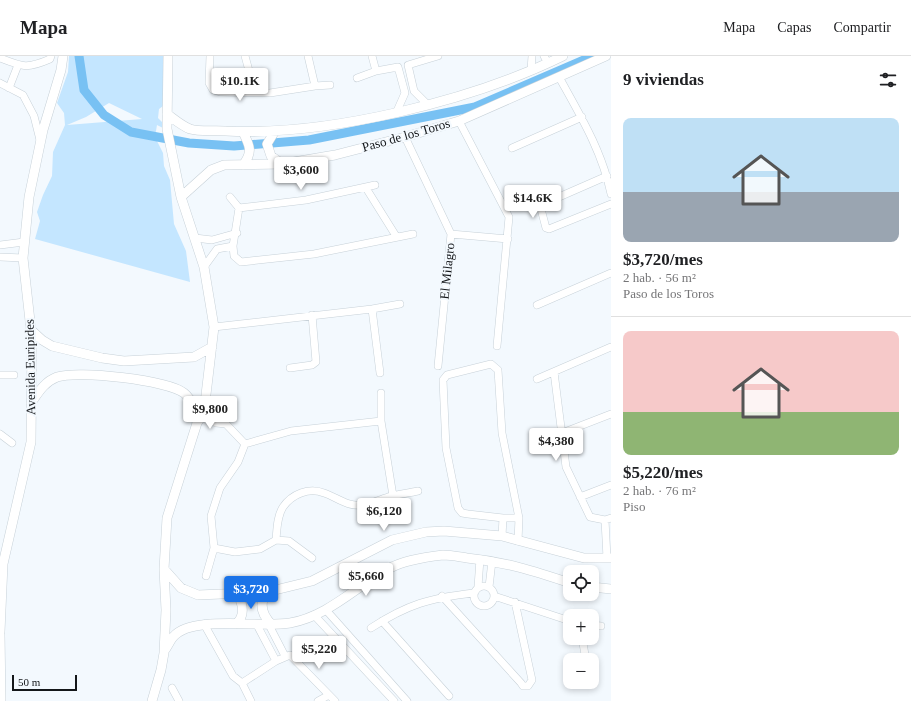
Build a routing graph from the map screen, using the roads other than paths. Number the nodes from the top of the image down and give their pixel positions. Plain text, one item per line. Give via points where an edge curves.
1 (51, 56) edge
2 (62, 56) edge
3 (168, 56) edge
4 (210, 56) edge
5 (245, 56) edge
6 (308, 56) edge
7 (372, 56) edge
8 (436, 56) edge
9 (532, 56) edge
10 (563, 56) edge
11 (606, 56) edge
12 (0, 58) edge
13 (546, 60) edge
14 (18, 65) junction
15 (531, 70) junction
16 (376, 71) junction
17 (559, 77) junction
18 (251, 78) dead end
19 (357, 78) dead end
20 (0, 84) edge
21 (315, 86) junction
22 (330, 86) dead end
23 (9, 88) junction
24 (427, 104) junction
25 (397, 111) junction
26 (167, 114) junction
27 (582, 117) junction
28 (458, 121) junction
29 (275, 131) junction
30 (243, 132) junction
31 (405, 137) junction
32 (40, 140) junction
33 (512, 148) dead end
34 (282, 164) junction
35 (243, 165) junction
36 (607, 176) junction
37 (375, 185) dead end
38 (366, 188) junction
39 (611, 194) edge
40 (181, 197) junction
41 (230, 197) dead end
42 (611, 204) edge
43 (239, 208) junction
44 (237, 233) junction
45 (413, 234) dead end
46 (451, 234) junction
47 (396, 236) junction
48 (195, 238) junction
49 (508, 239) junction
50 (24, 242) junction
51 (0, 245) edge
52 (233, 246) junction
53 (0, 257) edge
54 (23, 258) junction
55 (204, 267) junction
56 (611, 273) edge
57 (400, 304) dead end
58 (537, 305) dead end
59 (372, 309) junction
60 (312, 315) junction
61 (214, 327) junction
62 (31, 330) junction
63 (497, 346) dead end
64 (212, 347) junction
65 (611, 347) edge
66 (438, 366) dead end
67 (290, 368) dead end
68 (554, 372) junction
69 (380, 373) dead end
70 (0, 375) edge
71 (14, 375) dead end
72 (537, 379) dead end
73 (381, 393) dead end
74 (31, 403) junction
75 (205, 403) junction
76 (203, 414) junction
77 (611, 414) edge
78 (381, 421) junction
79 (197, 423) junction
80 (226, 424) junction
81 (562, 433) junction
82 (0, 434) edge
83 (12, 443) dead end
84 (245, 444) junction
85 (611, 485) edge
86 (418, 491) dead end
87 (393, 496) junction
88 (580, 497) junction
89 (503, 518) junction
90 (518, 518) junction
91 (608, 519) edge
92 (502, 536) junction
93 (276, 540) junction
94 (518, 541) junction
95 (4, 548) edge
96 (214, 548) junction
97 (312, 558) dead end
98 (609, 558) edge
99 (480, 559) junction
100 (492, 561) junction
101 (1, 564) edge
102 (164, 569) junction
103 (206, 576) dead end
104 (563, 581) edge
105 (489, 587) junction
106 (599, 588) edge
107 (611, 588) edge
108 (476, 590) junction
109 (267, 592) junction
110 (236, 593) junction
111 (442, 596) junction
112 (494, 596) junction
113 (515, 602) junction
114 (326, 610) junction
115 (314, 616) junction
116 (563, 619) edge
117 (382, 621) junction
118 (204, 624) junction
119 (236, 624) junction
120 (257, 625) junction
121 (271, 625) junction
122 (599, 626) edge
123 (602, 626) dead end
124 (371, 628) dead end
125 (0, 633) edge
126 (164, 653) junction
127 (285, 656) junction
128 (276, 661) junction
129 (242, 683) junction
130 (172, 688) dead end
131 (329, 695) junction
132 (449, 696) dead end
133 (1, 701) edge
134 (152, 701) edge
135 (179, 701) edge
136 (251, 701) edge
137 (318, 701) edge
138 (335, 701) edge
139 (394, 701) edge
140 (406, 701) edge

1 - 14 street via 33,66
2 - 32 street, Avenida Euripides via 62,70
3 - 26 street
4 - 21 street via 209,83 213,90 270,93
5 - 18 street
6 - 21 street
7 - 16 street
8 - 24 street via 408,65 414,91
9 - 15 street
10 - 13 street
11 - 17 street, Paso de los Toros
12 - 14 street
13 - 15 street
14 - 23 street
15 - 24 street via 473,92
16 - 19 street
16 - 25 street via 398,68 405,93
17 - 27 street
17 - 28 street, Paso de los Toros
20 - 23 street
21 - 22 street
23 - 32 street via 23,95 34,116
24 - 25 street
25 - 29 street via 337,124
26 - 30 street via 190,129
26 - 40 street via 167,129
27 - 33 street
27 - 36 street
28 - 31 street, Paso de los Toros
28 - 49 street via 506,209 510,224
29 - 30 street
29 - 34 street via 268,144 271,156
30 - 35 street via 249,145 250,156
31 - 34 street, Paso de los Toros via 335,155
31 - 46 street, El Milagro
32 - 50 street, Avenida Euripides via 29,197
34 - 35 street, Paso de los Toros
35 - 40 street, Paso de los Toros via 224,165 211,170
36 - 39 street
36 - 42 street via 543,204 541,209 546,228 549,229
37 - 38 street
38 - 43 street via 306,200
38 - 47 street
40 - 48 street
41 - 43 street
43 - 44 street
44 - 48 street via 212,240
44 - 52 street
45 - 47 street
46 - 49 street
46 - 66 street, El Milagro
47 - 52 street via 314,254 241,262 234,256
48 - 55 street
49 - 63 street
50 - 51 street
50 - 54 street, Avenida Euripides
52 - 55 street via 217,249
53 - 54 street
54 - 62 street, Avenida Euripides
55 - 61 street
56 - 58 street
57 - 59 street
59 - 60 street
59 - 69 street
60 - 61 street
60 - 67 street via 316,362 312,365
61 - 64 street
62 - 64 street via 52,346 124,361 194,357
62 - 74 street, Avenida Euripides
64 - 75 street
65 - 68 street
68 - 72 street
68 - 81 street
70 - 71 street
73 - 78 street
74 - 79 street via 45,384 57,377 96,375 122,378 170,386 184,393 194,407
74 - 95 street, Avenida Euripides via 31,442
75 - 76 street
75 - 80 street via 223,413
76 - 79 street
76 - 80 street via 216,423
77 - 81 street
78 - 84 street via 291,431
78 - 87 street
79 - 102 street via 167,518
80 - 84 street
81 - 88 street via 566,467
82 - 83 street
84 - 96 street via 238,462 220,488 211,516
85 - 88 street
86 - 87 street
87 - 93 street via 362,506 352,505 322,492 302,492 283,508
88 - 91 street via 590,517
89 - 90 street
89 - 90 street via 462,513 458,508 446,448 443,380 447,375 491,364 498,370 502,433
89 - 92 street
90 - 94 street
91 - 98 street
92 - 94 street
92 - 109 street via 444,531 408,535 392,540 312,581
93 - 96 street via 260,549 235,552
93 - 97 street via 289,541
94 - 98 street via 584,558
95 - 101 street, Avenida Euripides
96 - 103 street
99 - 100 street
99 - 108 street
99 - 114 street via 444,555 414,560 391,568
100 - 104 street via 520,566
100 - 105 street
101 - 125 street, Avenida Euripides
102 - 110 street via 181,588 190,593
102 - 126 street
105 - 108 street
105 - 112 street
106 - 107 street
108 - 111 street
108 - 112 street via 474,600 482,606 492,603
109 - 110 street
109 - 121 street via 262,598 261,608
110 - 119 street via 243,614 242,619
111 - 113 street via 523,686 528,686 532,680
111 - 117 street via 418,603
112 - 113 street
113 - 116 street
114 - 115 street
114 - 140 street
115 - 121 street via 291,623
115 - 139 street
117 - 124 street
117 - 132 street
118 - 119 street
118 - 126 street via 186,628 175,635
118 - 129 street via 233,676
119 - 120 street
120 - 121 street
120 - 128 street
121 - 127 street
122 - 123 street
125 - 133 street, Avenida Euripides
126 - 134 street
127 - 128 street
127 - 131 street via 293,657
128 - 129 street
129 - 136 street
130 - 135 street
131 - 137 street
131 - 138 street

